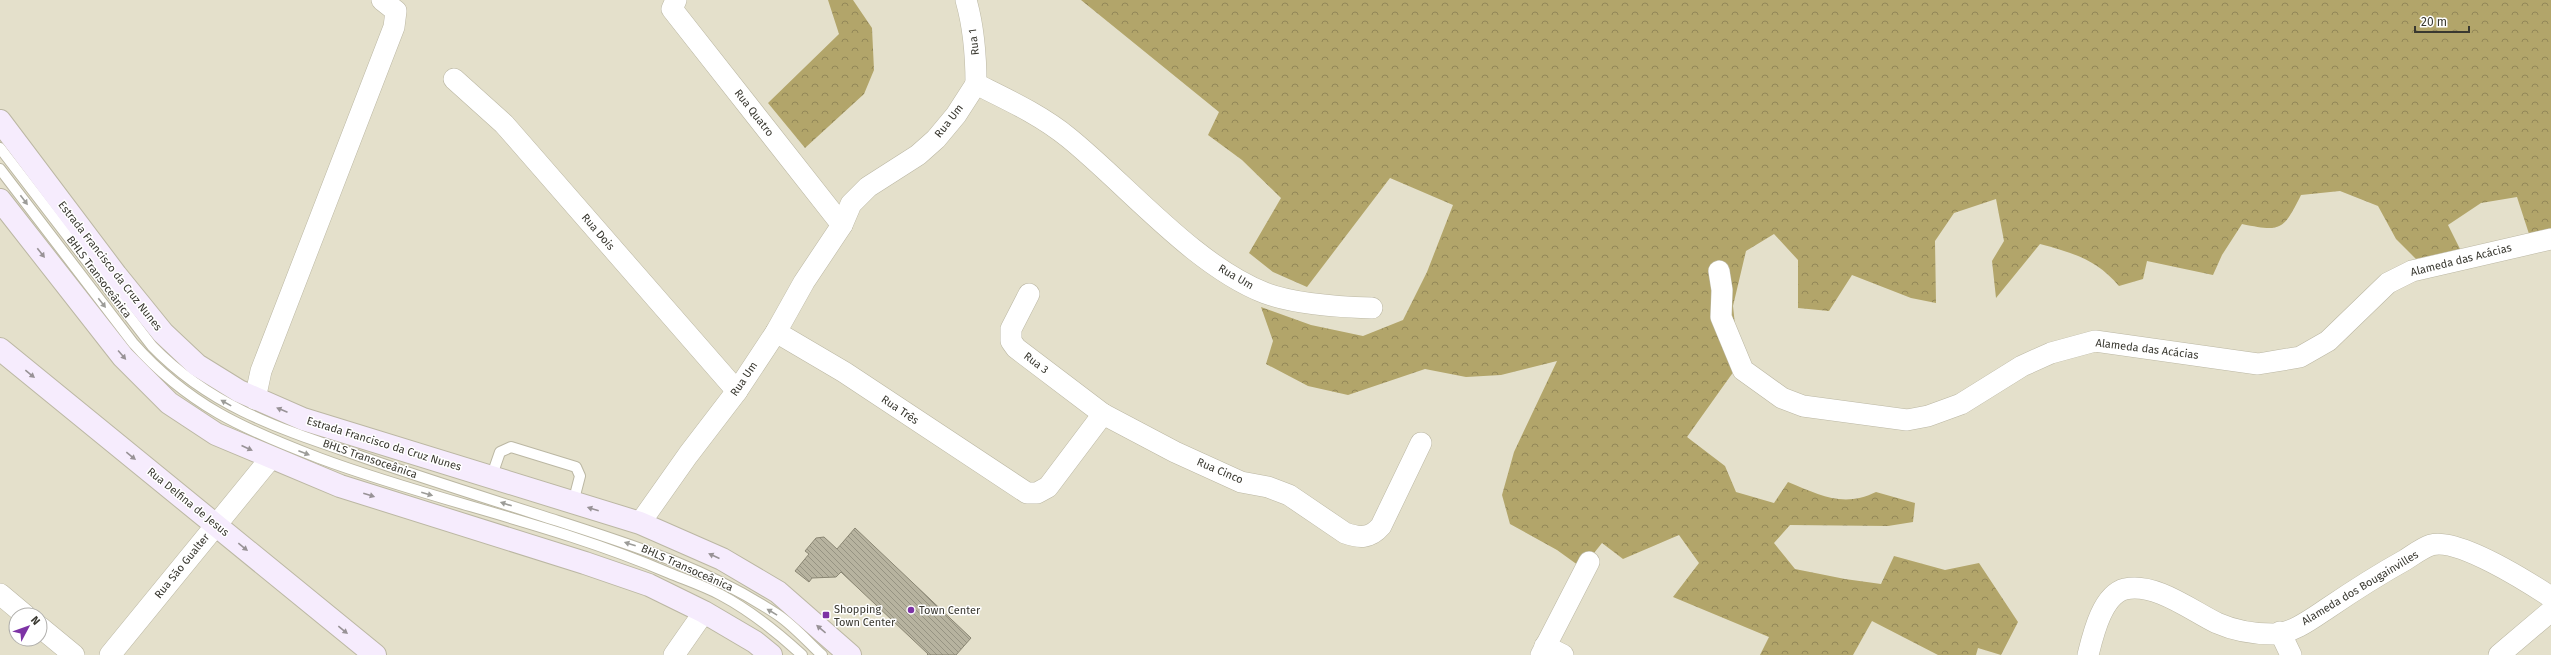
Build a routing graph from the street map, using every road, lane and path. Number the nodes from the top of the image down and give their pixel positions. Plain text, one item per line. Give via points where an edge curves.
1 (382, 0) edge
2 (966, 0) edge
3 (671, 3) edge
4 (454, 79) dead end
5 (976, 84) junction
6 (0, 121) edge
7 (0, 148) edge
8 (0, 169) edge
9 (0, 200) edge
10 (842, 225) junction
11 (2551, 239) edge
12 (1719, 271) dead end
13 (1029, 294) dead end
14 (1372, 308) dead end
15 (776, 332) junction
16 (0, 349) edge
17 (737, 391) junction
18 (255, 399) junction
19 (1103, 414) junction
20 (1421, 443) dead end
21 (270, 459) junction
22 (491, 478) junction
23 (573, 502) junction
24 (640, 523) junction
25 (216, 525) junction
26 (1589, 562) dead end
27 (0, 594) edge
28 (2551, 597) edge
29 (15, 607) edge
30 (2551, 611) edge
31 (704, 612) junction
32 (2280, 632) junction
33 (48, 634) edge
34 (1550, 652) edge
35 (74, 655) edge
36 (110, 655) edge
37 (375, 655) edge
38 (674, 655) edge
39 (771, 655) edge
40 (802, 655) edge
41 (822, 655) edge
42 (850, 655) edge
43 (2088, 655) edge
44 (2291, 655) edge
45 (2499, 655) edge

1 - 18 street via 396,11 394,27 261,371
2 - 5 street, Rua 1 via 976,58
3 - 10 street, Rua Quatro
4 - 17 street, Rua Dois via 504,124
5 - 10 street, Rua Um via 956,115 936,139 918,155 868,187 851,204
5 - 14 street, Rua Um via 1036,114 1069,138 1204,257 1235,280 1266,294 1329,306
6 - 18 main road, Estrada Francisco da Cruz Nunes via 163,333 197,365
41 -> 7 lane, BHLS Transoceânica via 779,616 724,583 658,553 392,468 286,431 202,390 175,370 152,346
8 -> 40 lane, BHLS Transoceânica via 142,353 171,382 221,416 266,438 370,477 594,543 648,564 720,595 774,629
9 -> 21 main road via 123,357 170,403 216,434
10 - 15 street, Rua Um via 804,282
11 - 12 street, Alameda das Acácias via 2412,271 2388,283 2328,341 2300,357 2258,364 2095,341 2051,353 2022,366 1961,404 1928,416 1906,420 1803,406 1782,398 1743,370 1721,317 1722,290
13 - 19 street, Rua 3 via 1011,329 1011,341 1016,348
15 - 17 street, Rua Um
15 - 19 street, Rua Três via 844,372 1021,491 1037,493 1048,487
16 -> 25 main road, Rua Delfina de Jesus
17 - 24 street, Rua Um
22 -> 18 main road, Estrada Francisco da Cruz Nunes via 303,419
19 - 20 street, Rua Cinco via 1175,452 1240,482 1268,487 1289,495 1345,533 1363,537 1376,532 1381,526
21 - 25 street, Rua São Gualter
21 -> 31 main road via 340,486 592,565 649,586
22 - 23 main road, Estrada Francisco da Cruz Nunes
22 - 23 lane via 500,452 511,447 576,467 580,476
24 -> 23 main road, Estrada Francisco da Cruz Nunes
42 -> 24 main road, Estrada Francisco da Cruz Nunes via 778,592 722,559
25 - 36 street, Rua São Gualter
25 -> 37 main road, Rua Delfina de Jesus
26 - 34 street
27 - 29 street
28 - 32 street, Alameda dos Bougainvilles via 2529,582 2465,549 2445,544 2431,545 2373,578 2306,622
30 - 45 street
31 - 38 street
31 - 39 main road via 756,642
32 - 43 street, Alameda dos Bougainvilles via 2247,633 2218,624 2174,599 2145,589 2124,589 2105,605 2094,630
32 - 44 street
33 - 35 street

